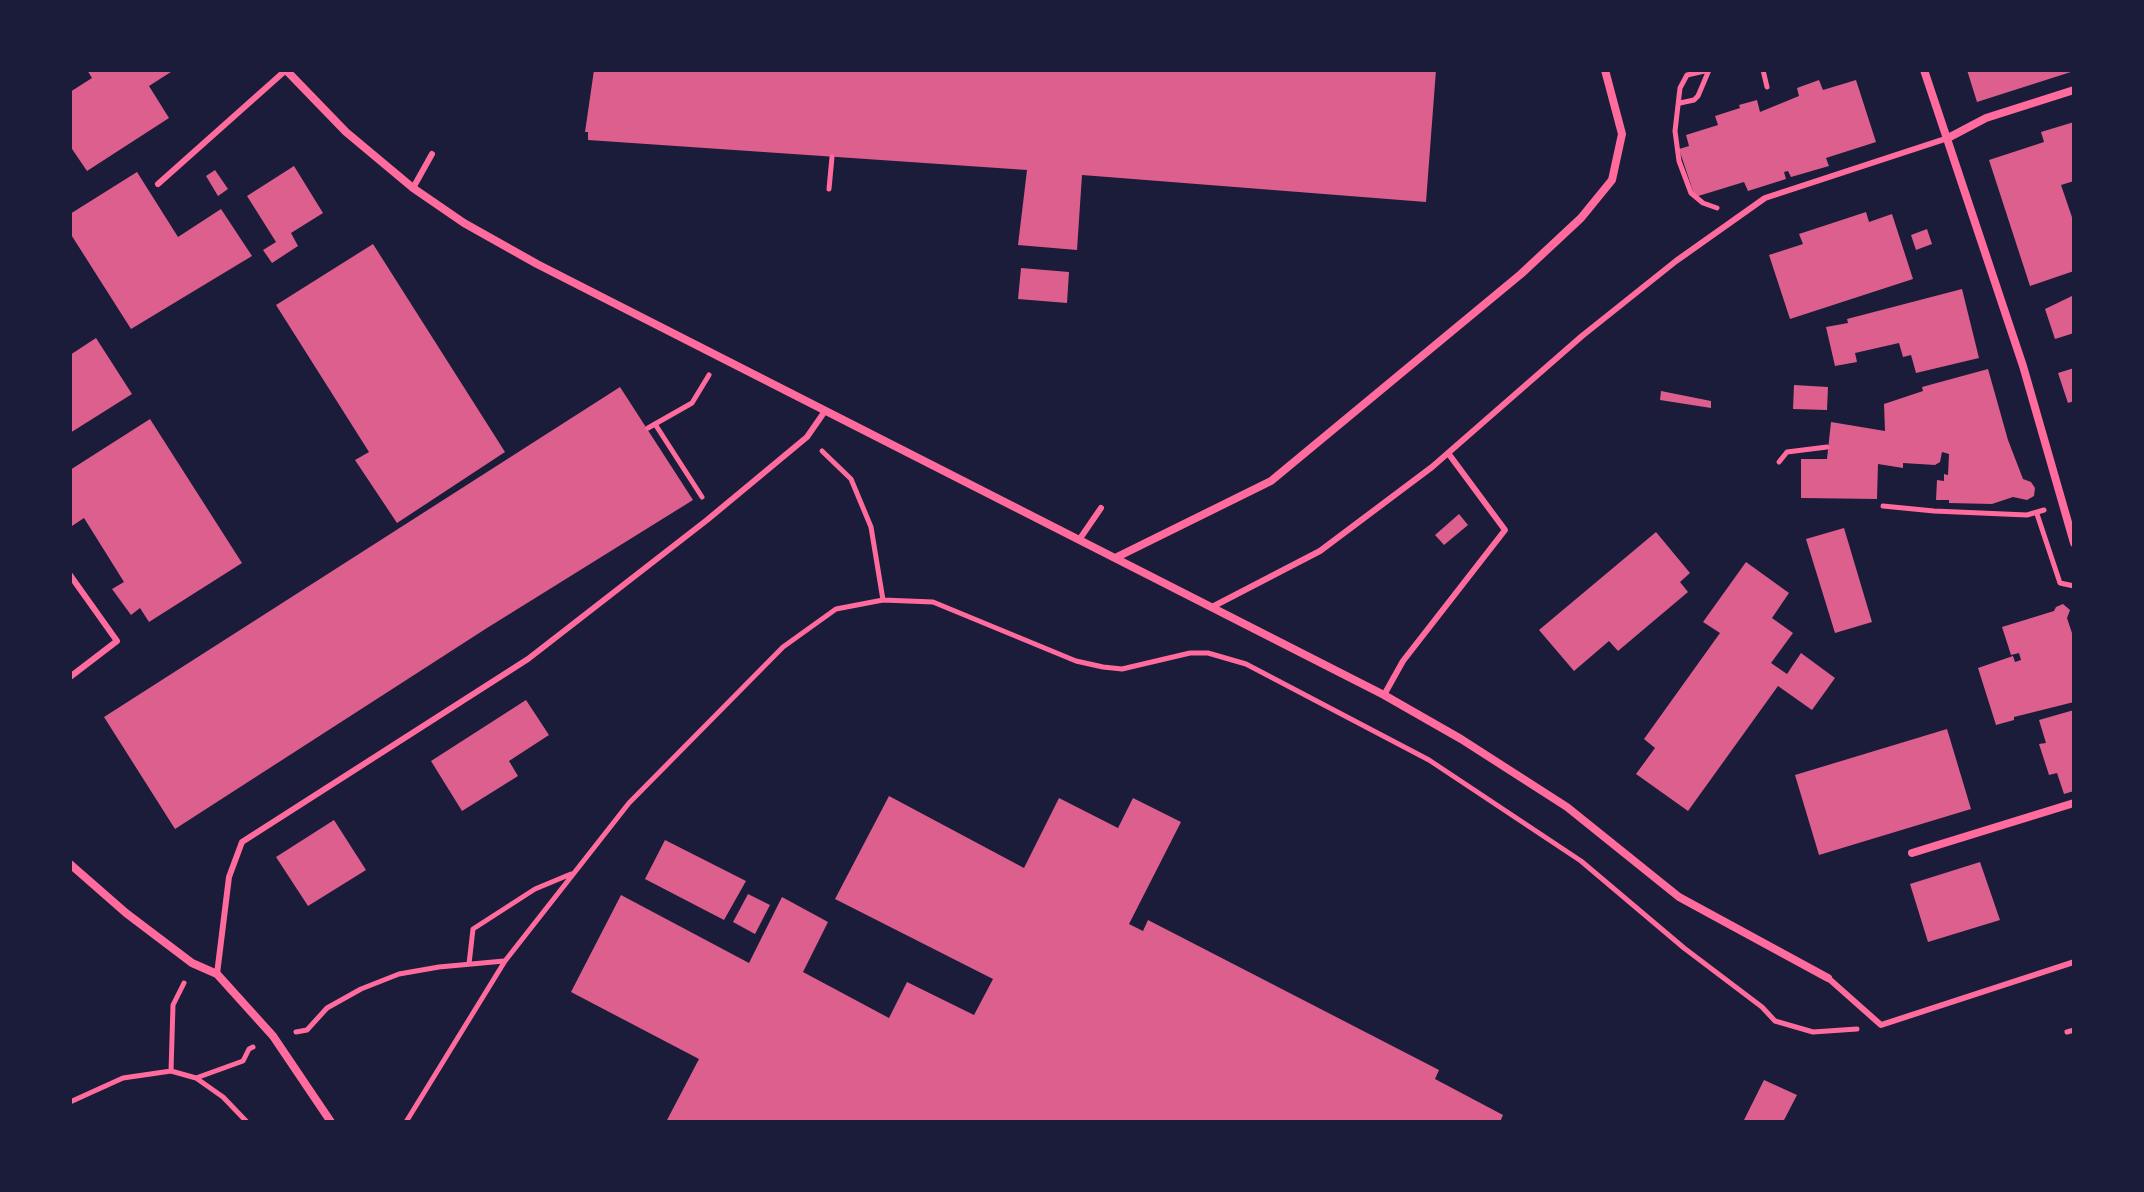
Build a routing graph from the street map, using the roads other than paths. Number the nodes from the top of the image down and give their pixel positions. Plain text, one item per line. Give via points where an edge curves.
1 (286, 70) edge
2 (1605, 70) edge
3 (1924, 70) edge
4 (2074, 90) edge
5 (1948, 138) junction
6 (432, 154) dead end
7 (158, 184) dead end
8 (413, 188) junction
9 (825, 411) junction
10 (1448, 453) junction
11 (1101, 508) dead end
12 (2070, 517) edge
13 (1079, 540) junction
14 (2074, 543) edge
15 (1115, 558) junction
16 (70, 575) edge
17 (1212, 607) junction
18 (70, 677) edge
19 (1384, 695) junction
20 (2074, 803) edge
21 (1912, 853) dead end
22 (70, 864) edge
23 (2074, 962) edge
24 (217, 974) junction
25 (1828, 978) joint
26 (331, 1122) edge

1 - 7 lane
1 - 8 street via 346,132
2 - 15 street via 1622,134 1612,180 1581,218 1271,481
3 - 5 street
4 - 5 street via 1986,118
5 - 10 lane via 1765,198 1736,216 1582,336
5 - 12 street
6 - 8 lane
8 - 9 street via 537,264
9 - 13 street
9 - 24 lane via 807,437 528,659 242,842 229,877
10 - 17 lane via 1320,551
10 - 19 lane via 1505,530 1403,661
11 - 13 lane
12 - 14 street
13 - 15 street
15 - 17 street
16 - 18 lane via 117,641
17 - 19 street
19 - 25 street via 1567,807 1679,897
20 - 21 street
22 - 24 street via 192,963
23 - 25 lane via 1881,1025
24 - 26 street via 273,1036

